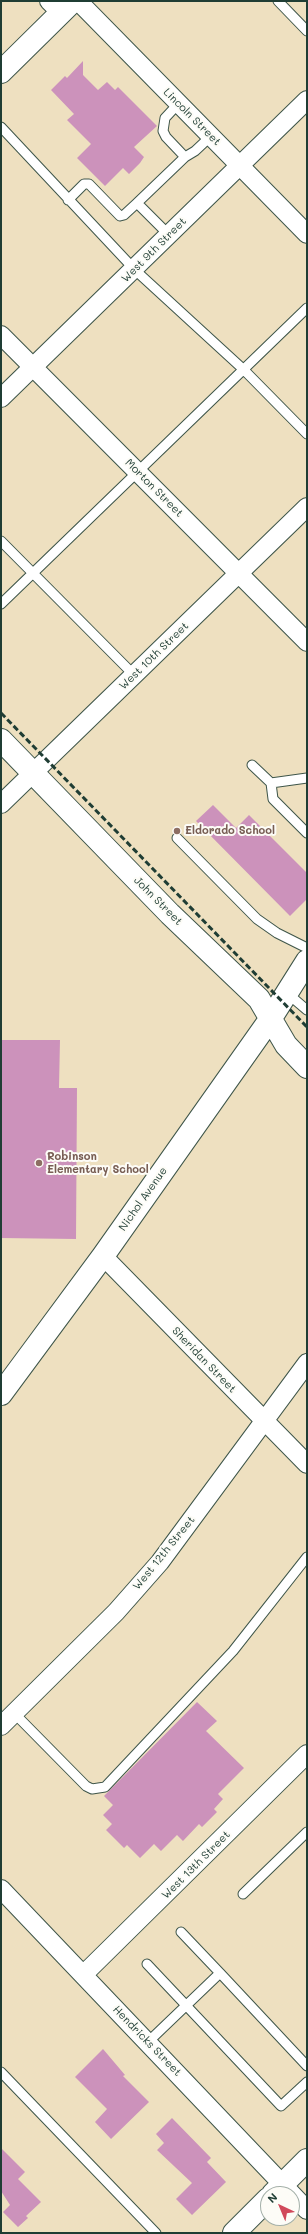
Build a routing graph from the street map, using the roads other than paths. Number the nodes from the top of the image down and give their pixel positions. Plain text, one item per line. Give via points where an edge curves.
1 (278, 1) edge
2 (65, 4) edge
3 (307, 31) edge
4 (1, 72) edge
5 (307, 100) edge
6 (179, 103) junction
7 (1, 126) edge
8 (211, 136) junction
9 (185, 157) junction
10 (240, 165) junction
11 (68, 200) junction
12 (137, 203) junction
13 (307, 234) edge
14 (169, 236) junction
15 (135, 270) junction
16 (307, 308) edge
17 (1, 335) edge
18 (33, 367) junction
19 (244, 370) junction
20 (1, 398) edge
21 (307, 434) edge
22 (138, 472) junction
23 (307, 507) edge
24 (1, 541) edge
25 (33, 573) junction
26 (239, 573) junction
27 (1, 604) edge
28 (307, 642) edge
29 (134, 675) junction
30 (1, 740) edge
31 (252, 765) dead end
32 (33, 773) junction
33 (307, 778) edge
34 (271, 783) junction
35 (1, 804) edge
36 (307, 833) edge
37 (178, 838) dead end
38 (307, 948) edge
39 (307, 961) edge
40 (280, 1004) junction
41 (307, 1010) edge
42 (307, 1067) edge
43 (103, 1256) junction
44 (307, 1363) edge
45 (1, 1394) edge
46 (265, 1422) junction
47 (307, 1464) edge
48 (307, 1557) edge
49 (14, 1713) junction
50 (1, 1726) edge
51 (305, 1758) edge
52 (307, 1832) edge
53 (1, 1889) edge
54 (243, 1894) dead end
55 (181, 1932) dead end
56 (147, 1964) dead end
57 (220, 1972) junction
58 (83, 1975) junction
59 (186, 2005) junction
60 (148, 2042) junction
61 (307, 2066) edge
62 (1, 2072) edge
63 (307, 2082) edge
64 (307, 2160) edge
65 (269, 2186) edge
66 (280, 2186) edge
67 (260, 2206) edge
68 (156, 2233) edge
69 (234, 2233) edge

1 - 3 lane
2 - 4 street
2 - 6 street, Lincoln Street
5 - 10 street, West 9th Street
6 - 8 street, Lincoln Street
6 - 9 lane via 165,118 163,131
7 - 11 lane
8 - 9 lane
8 - 10 street, Lincoln Street
9 - 12 lane
10 - 13 street, Lincoln Street
10 - 14 street, West 9th Street
11 - 12 lane via 84,184 89,184 120,216
11 - 15 lane
12 - 14 lane
14 - 15 street, West 9th Street
15 - 18 street, West 9th Street
15 - 19 lane
16 - 19 lane
17 - 18 street, Morton Street
18 - 20 street, West 9th Street
18 - 22 street, Morton Street
19 - 21 lane
19 - 22 lane
22 - 25 lane
22 - 26 street, Morton Street
23 - 26 street, West 10th Street
24 - 25 lane
25 - 27 lane
25 - 29 lane
26 - 28 street, Morton Street
26 - 29 street, West 10th Street
29 - 32 street, West 10th Street
30 - 32 street, John Street
31 - 34 lane
32 - 35 street, West 10th Street
32 - 40 street, John Street via 170,914 259,1000
33 - 34 lane
34 - 36 lane via 273,799
37 - 38 lane via 256,919
39 - 40 street, Nichol Avenue
40 - 41 lane
40 - 42 street, John Street via 286,1045
40 - 43 street, Nichol Avenue
43 - 45 street, Nichol Avenue
43 - 46 street, Sheridan Street
44 - 46 street, West 12th Street
46 - 47 street, Sheridan Street
46 - 49 street, West 12th Street via 160,1562 116,1612
48 - 49 lane via 233,1651 105,1787 92,1789 86,1786
49 - 50 street, West 12th Street
51 - 58 street, West 13th Street
52 - 54 lane
53 - 58 street, Hendricks Street
55 - 57 lane
56 - 59 lane
57 - 59 lane
57 - 61 lane
58 - 60 street, Hendricks Street
59 - 60 lane
59 - 63 lane via 281,2106
60 - 65 street, Hendricks Street
62 - 68 lane
64 - 66 street
67 - 69 street

